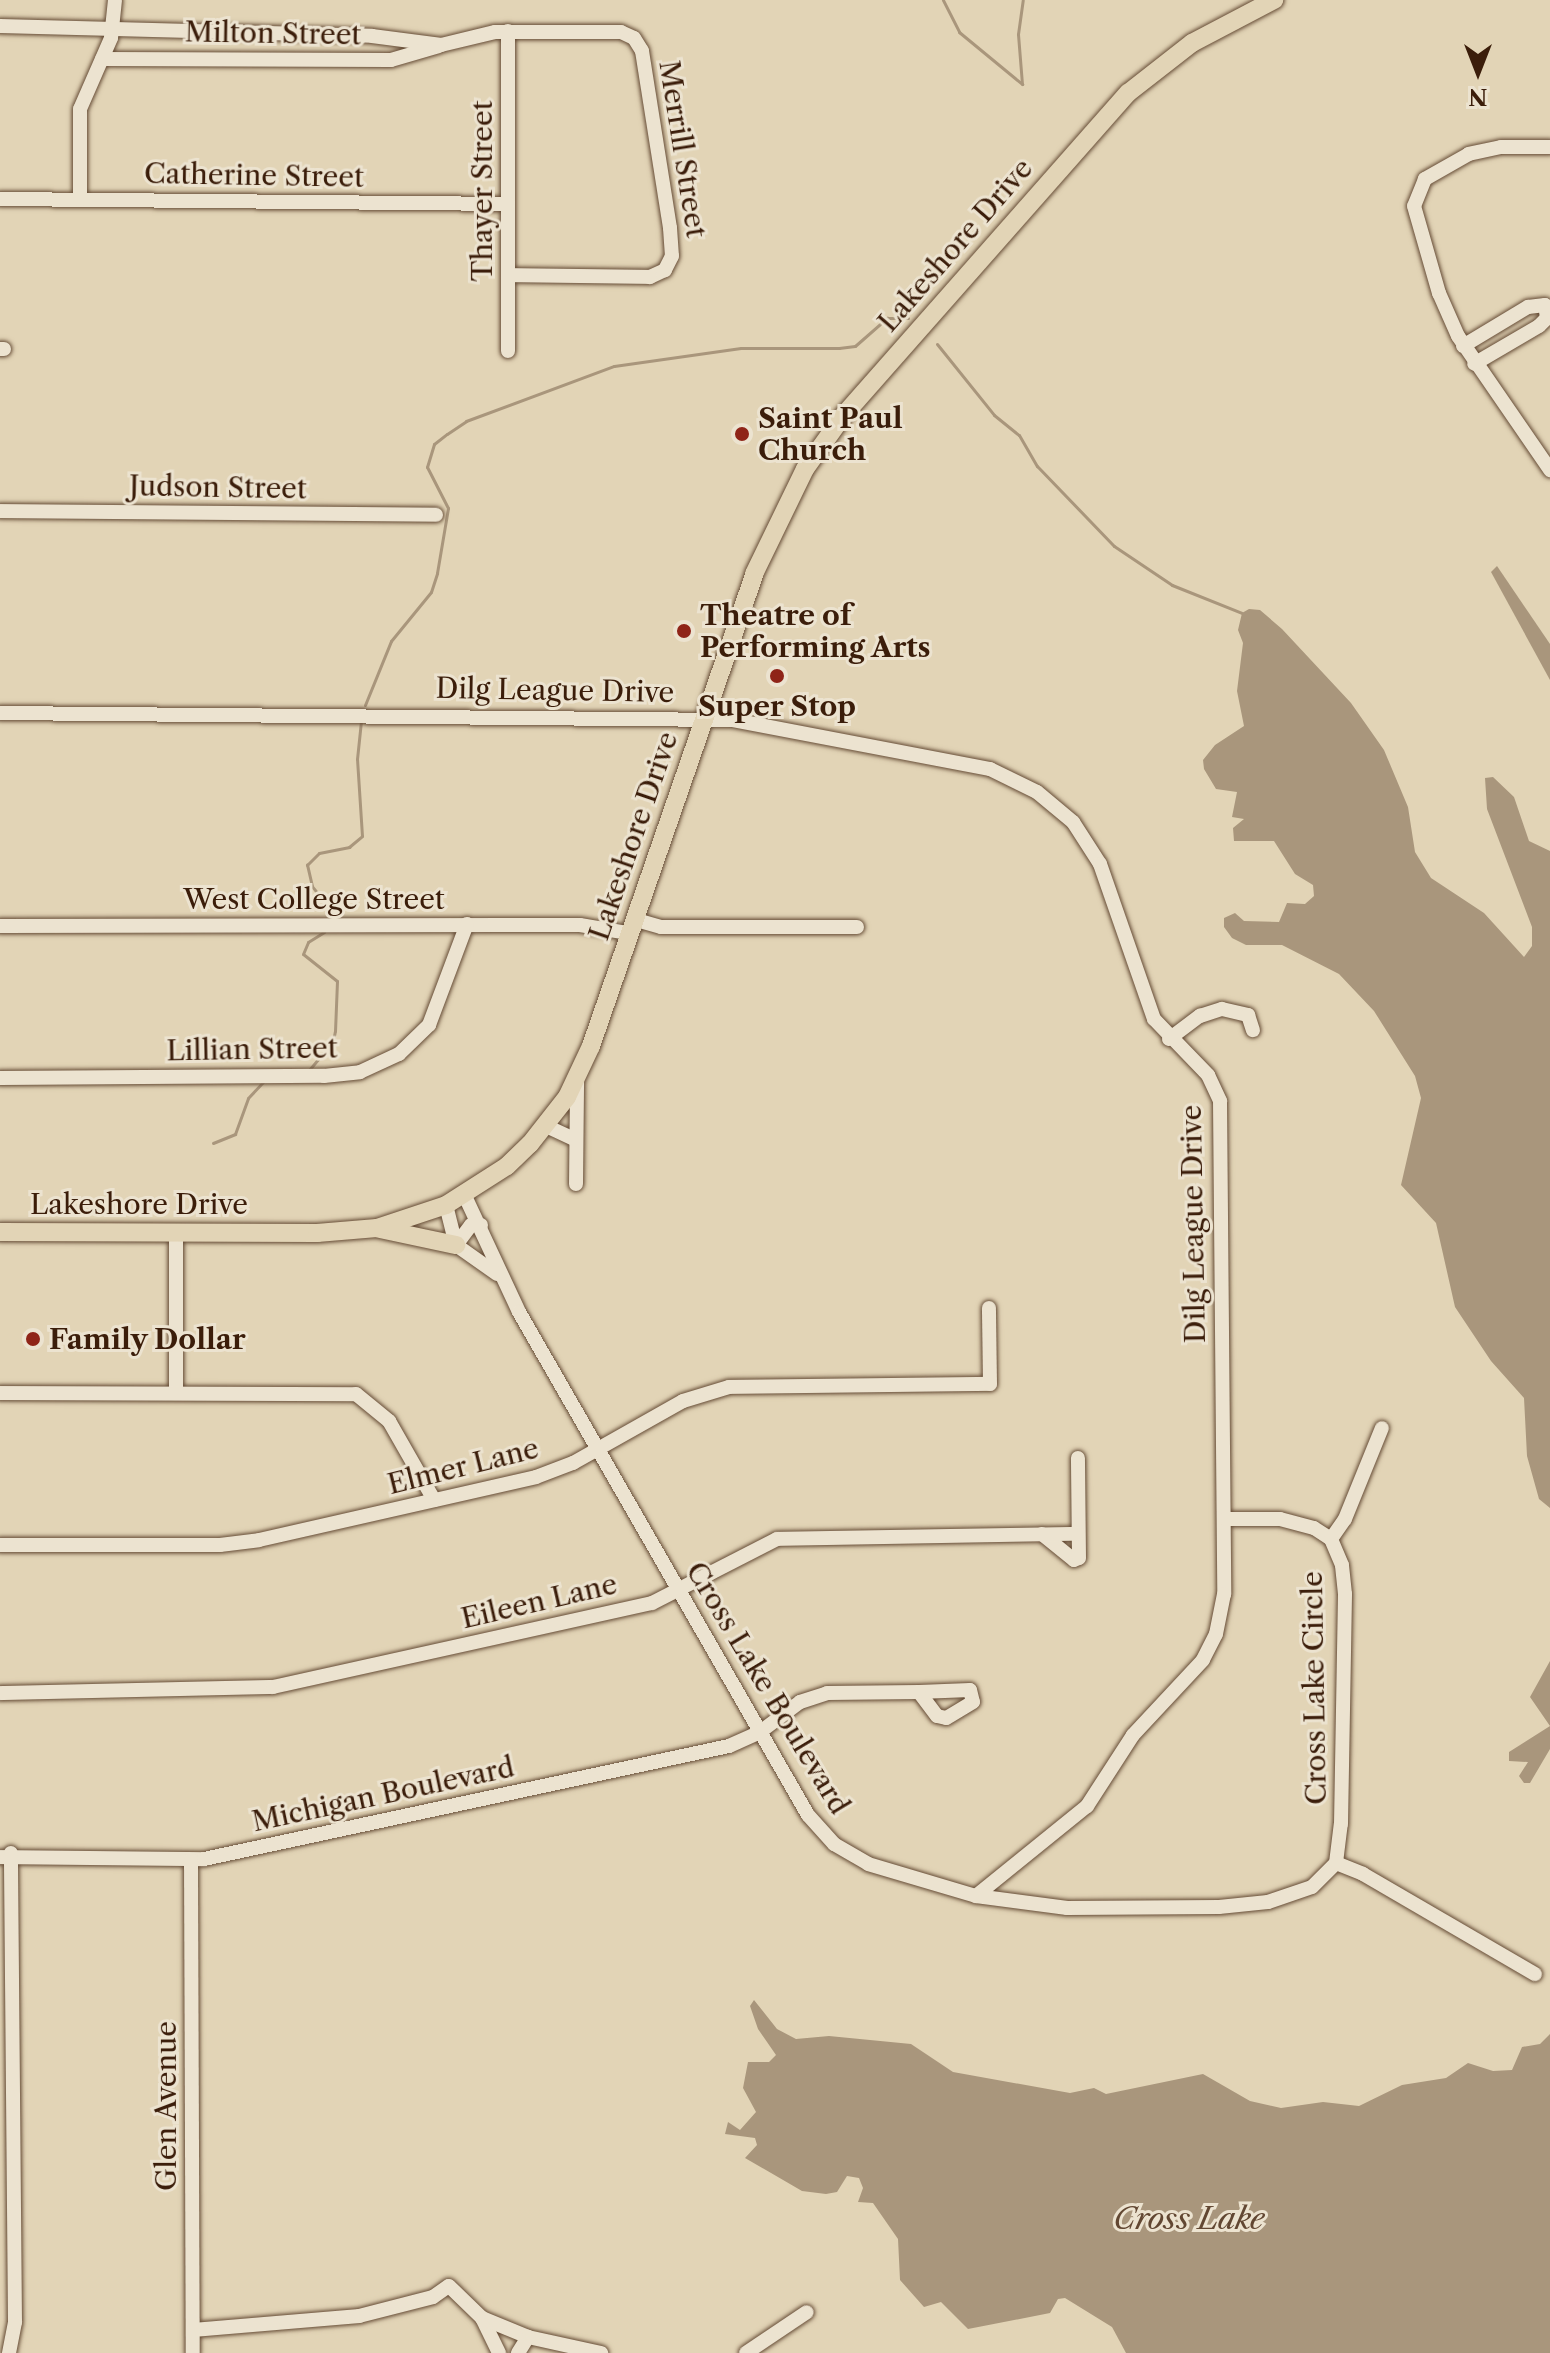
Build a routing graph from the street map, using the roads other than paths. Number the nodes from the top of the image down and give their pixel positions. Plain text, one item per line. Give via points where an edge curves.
1 (115, 0) edge
2 (1274, 0) edge
3 (0, 26) edge
4 (113, 30) junction
5 (508, 31) junction
6 (441, 45) junction
7 (642, 51) joint
8 (102, 59) junction
9 (1550, 147) edge
10 (0, 199) edge
11 (80, 200) junction
12 (508, 204) junction
13 (508, 275) junction
14 (1463, 346) junction
15 (508, 351) dead end
16 (1474, 364) junction
17 (1550, 470) edge
18 (0, 511) edge
19 (436, 515) dead end
20 (0, 713) edge
21 (704, 717) junction
22 (467, 924) junction
23 (0, 926) edge
24 (631, 926) junction
25 (857, 927) dead end
26 (1253, 1030) dead end
27 (1169, 1039) junction
28 (0, 1078) edge
29 (577, 1078) junction
30 (546, 1126) junction
31 (576, 1140) junction
32 (576, 1184) dead end
33 (464, 1194) junction
34 (446, 1205) junction
35 (377, 1228) junction
36 (0, 1232) edge
37 (176, 1232) junction
38 (485, 1232) junction
39 (463, 1248) junction
40 (500, 1277) junction
41 (989, 1308) dead end
42 (0, 1393) edge
43 (176, 1393) junction
44 (1382, 1428) dead end
45 (599, 1448) junction
46 (1078, 1458) dead end
47 (434, 1500) junction
48 (1225, 1519) junction
49 (1042, 1534) junction
50 (1078, 1534) junction
51 (1331, 1539) junction
52 (0, 1545) edge
53 (678, 1589) junction
54 (919, 1692) dead end
55 (0, 1693) edge
56 (760, 1732) junction
57 (4, 1853) edge
58 (191, 1860) junction
59 (1336, 1863) junction
60 (976, 1896) junction
61 (1535, 1974) dead end
62 (6, 2100) edge
63 (807, 2312) dead end
64 (482, 2318) junction
65 (193, 2330) junction
66 (528, 2337) junction
67 (0, 2340) edge
68 (8, 2353) edge
69 (193, 2353) edge
70 (499, 2353) edge
71 (518, 2353) edge
72 (601, 2353) edge
73 (746, 2353) edge

1 - 4 street
2 - 21 main road, Lakeshore Drive via 1192,43 1128,93 843,416 770,532
3 - 4 street, Milton Street
4 - 6 street, Milton Street via 372,36
4 - 8 street
5 - 6 street, Milton Street
5 - 7 street, Milton Street via 621,32 634,38
5 - 12 street, Thayer Street
6 - 8 street, Milton Street via 391,60
7 - 13 street, Merrill Street via 672,256 665,270 650,277
8 - 11 street via 80,109
9 - 14 street via 1490,148 1439,169 1421,184 1414,216
10 - 11 street, Catherine Street
11 - 12 street, Catherine Street
12 - 13 street, Thayer Street
13 - 15 street, Thayer Street
14 - 16 street
14 - 16 street via 1528,307 1545,305 1547,318 1539,326
16 - 17 street
18 - 19 street, Judson Street
20 - 21 street, Dilg League Drive
21 - 24 main road, Lakeshore Drive
21 - 27 street, Dilg League Drive via 970,764 1037,792 1073,822 1100,864 1147,1004
22 - 23 street, West College Street
22 - 24 street, West College Street
22 - 28 street, Lillian Street via 429,1025 399,1054 360,1072
24 - 25 street, West College Street
24 - 29 main road, Lakeshore Drive
26 - 27 street via 1248,1015 1222,1009 1200,1016
27 - 48 street, Dilg League Drive via 1208,1075 1220,1101
29 - 30 main road, Lakeshore Drive
29 - 31 street
30 - 31 street
30 - 33 main road, Lakeshore Drive via 507,1166
31 - 32 street
33 - 34 main road, Lakeshore Drive
33 - 38 street, Cross Lake Boulevard
34 - 35 main road, Lakeshore Drive
34 - 39 street
35 - 37 main road, Lakeshore Drive
35 - 39 main road
36 - 37 main road, Lakeshore Drive
37 - 43 street
38 - 39 street via 471,1225
38 - 40 street, Cross Lake Boulevard
39 - 40 street, Cross Lake Boulevard
40 - 45 street, Cross Lake Boulevard
41 - 45 street, Elmer Lane via 990,1384 729,1387 683,1401
42 - 43 street
43 - 47 street via 356,1394 389,1421
44 - 51 street, Cross Lake Circle via 1345,1519
45 - 47 street, Elmer Lane via 536,1477
45 - 53 street, Cross Lake Boulevard
46 - 50 street
47 - 52 street, Elmer Lane via 240,1543
48 - 51 street via 1280,1519 1314,1528
48 - 60 street, Dilg League Drive via 1223,1608 1203,1660 1133,1735 1087,1806
49 - 50 street, Eileen Lane
49 - 50 street via 1074,1560 1079,1558
49 - 53 street, Eileen Lane via 785,1537 752,1547
51 - 59 street, Cross Lake Circle via 1342,1565 1345,1594
53 - 55 street, Eileen Lane via 652,1603 273,1687
53 - 56 street, Cross Lake Boulevard
54 - 56 street, Michigan Boulevard via 818,1695
56 - 58 street, Michigan Boulevard via 729,1746
56 - 60 street, Cross Lake Boulevard via 808,1815 844,1852 892,1874
57 - 58 street, Michigan Boulevard
57 - 62 street
58 - 65 street, Glen Avenue
59 - 60 street, Cross Lake Boulevard via 1304,1892 1253,1904 1067,1908
59 - 61 street
62 - 68 street via 15,2322
63 - 73 street
64 - 65 street via 449,2286 433,2297 359,2316
64 - 66 street
64 - 70 street
65 - 69 street, Glen Avenue
66 - 71 street
66 - 72 street
67 - 68 street

